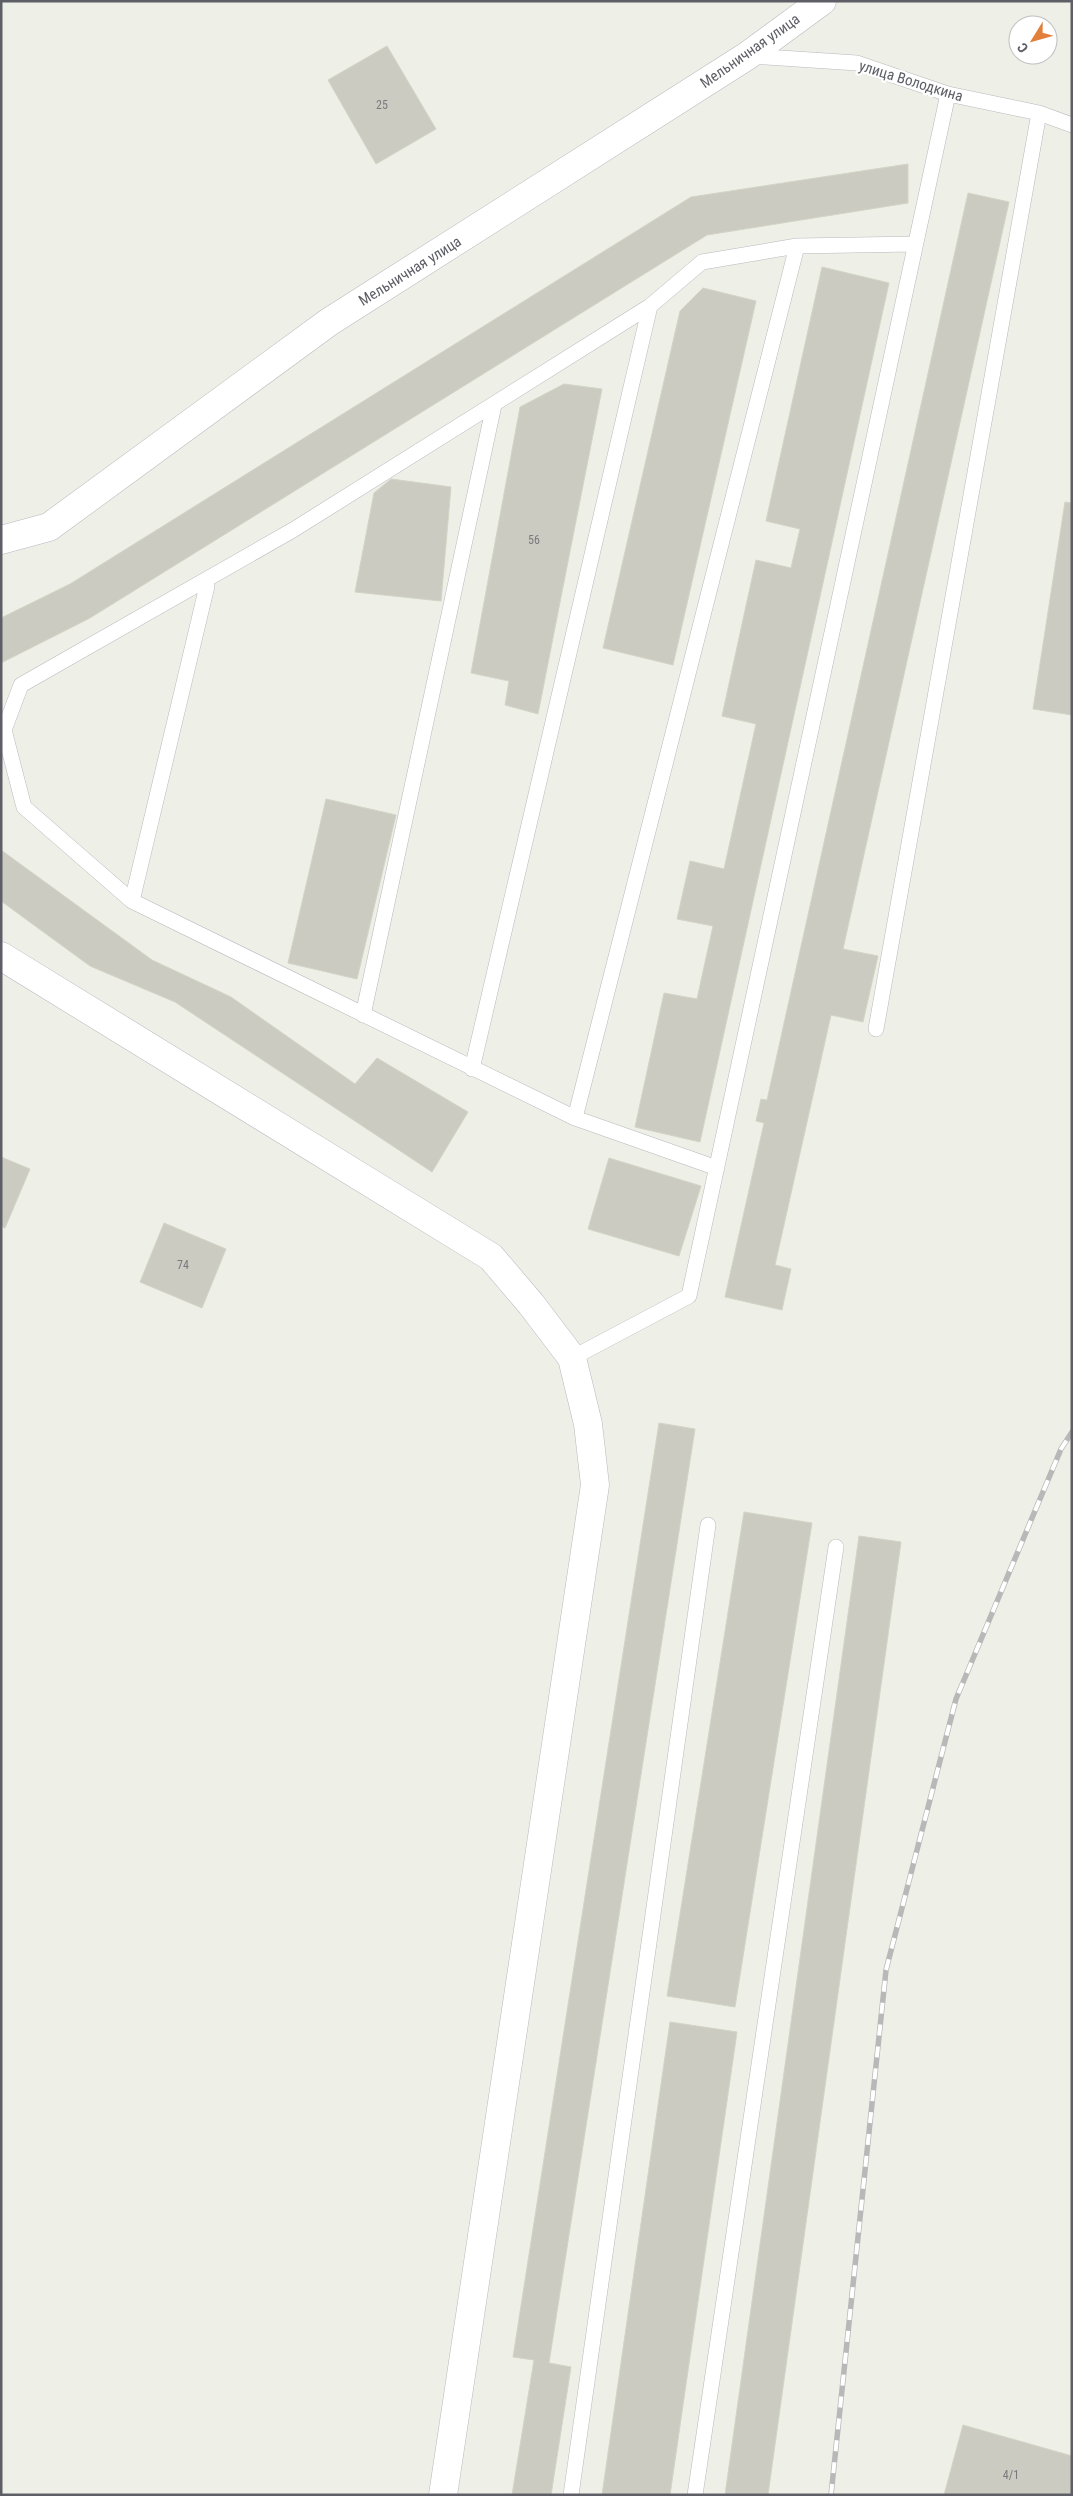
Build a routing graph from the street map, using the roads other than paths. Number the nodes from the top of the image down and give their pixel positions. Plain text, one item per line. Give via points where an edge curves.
1 (822, 1) edge
2 (747, 56) junction
3 (948, 94) junction
4 (1039, 113) junction
5 (1072, 125) edge
6 (914, 244) junction
7 (797, 246) junction
8 (650, 306) junction
9 (494, 405) junction
10 (1, 540) edge
11 (207, 586) dead end
12 (132, 902) junction
13 (1, 956) edge
14 (363, 1015) junction
15 (876, 1029) dead end
16 (472, 1069) junction
17 (575, 1118) junction
18 (717, 1168) junction
19 (572, 1358) junction
20 (708, 1525) dead end
21 (836, 1548) dead end
22 (443, 2495) edge
23 (571, 2495) edge
24 (695, 2495) edge

1 - 2 street, Мельничная улица
2 - 3 lane, улица Володкина via 857,63
2 - 10 street, Мельничная улица via 329,322 49,527
3 - 4 lane, улица Володкина
3 - 6 lane
4 - 5 lane, улица Володкина
4 - 15 lane
6 - 7 lane
6 - 18 lane
7 - 8 lane via 702,262
7 - 17 lane
8 - 9 lane
8 - 16 lane
9 - 12 lane via 293,530 21,684 4,730 24,807
9 - 14 lane
11 - 12 lane
12 - 14 lane
13 - 19 street via 491,1258
14 - 16 lane
16 - 17 lane
17 - 18 lane
18 - 19 lane via 689,1296
19 - 22 street via 588,1424 595,1485
20 - 23 lane
21 - 24 lane

